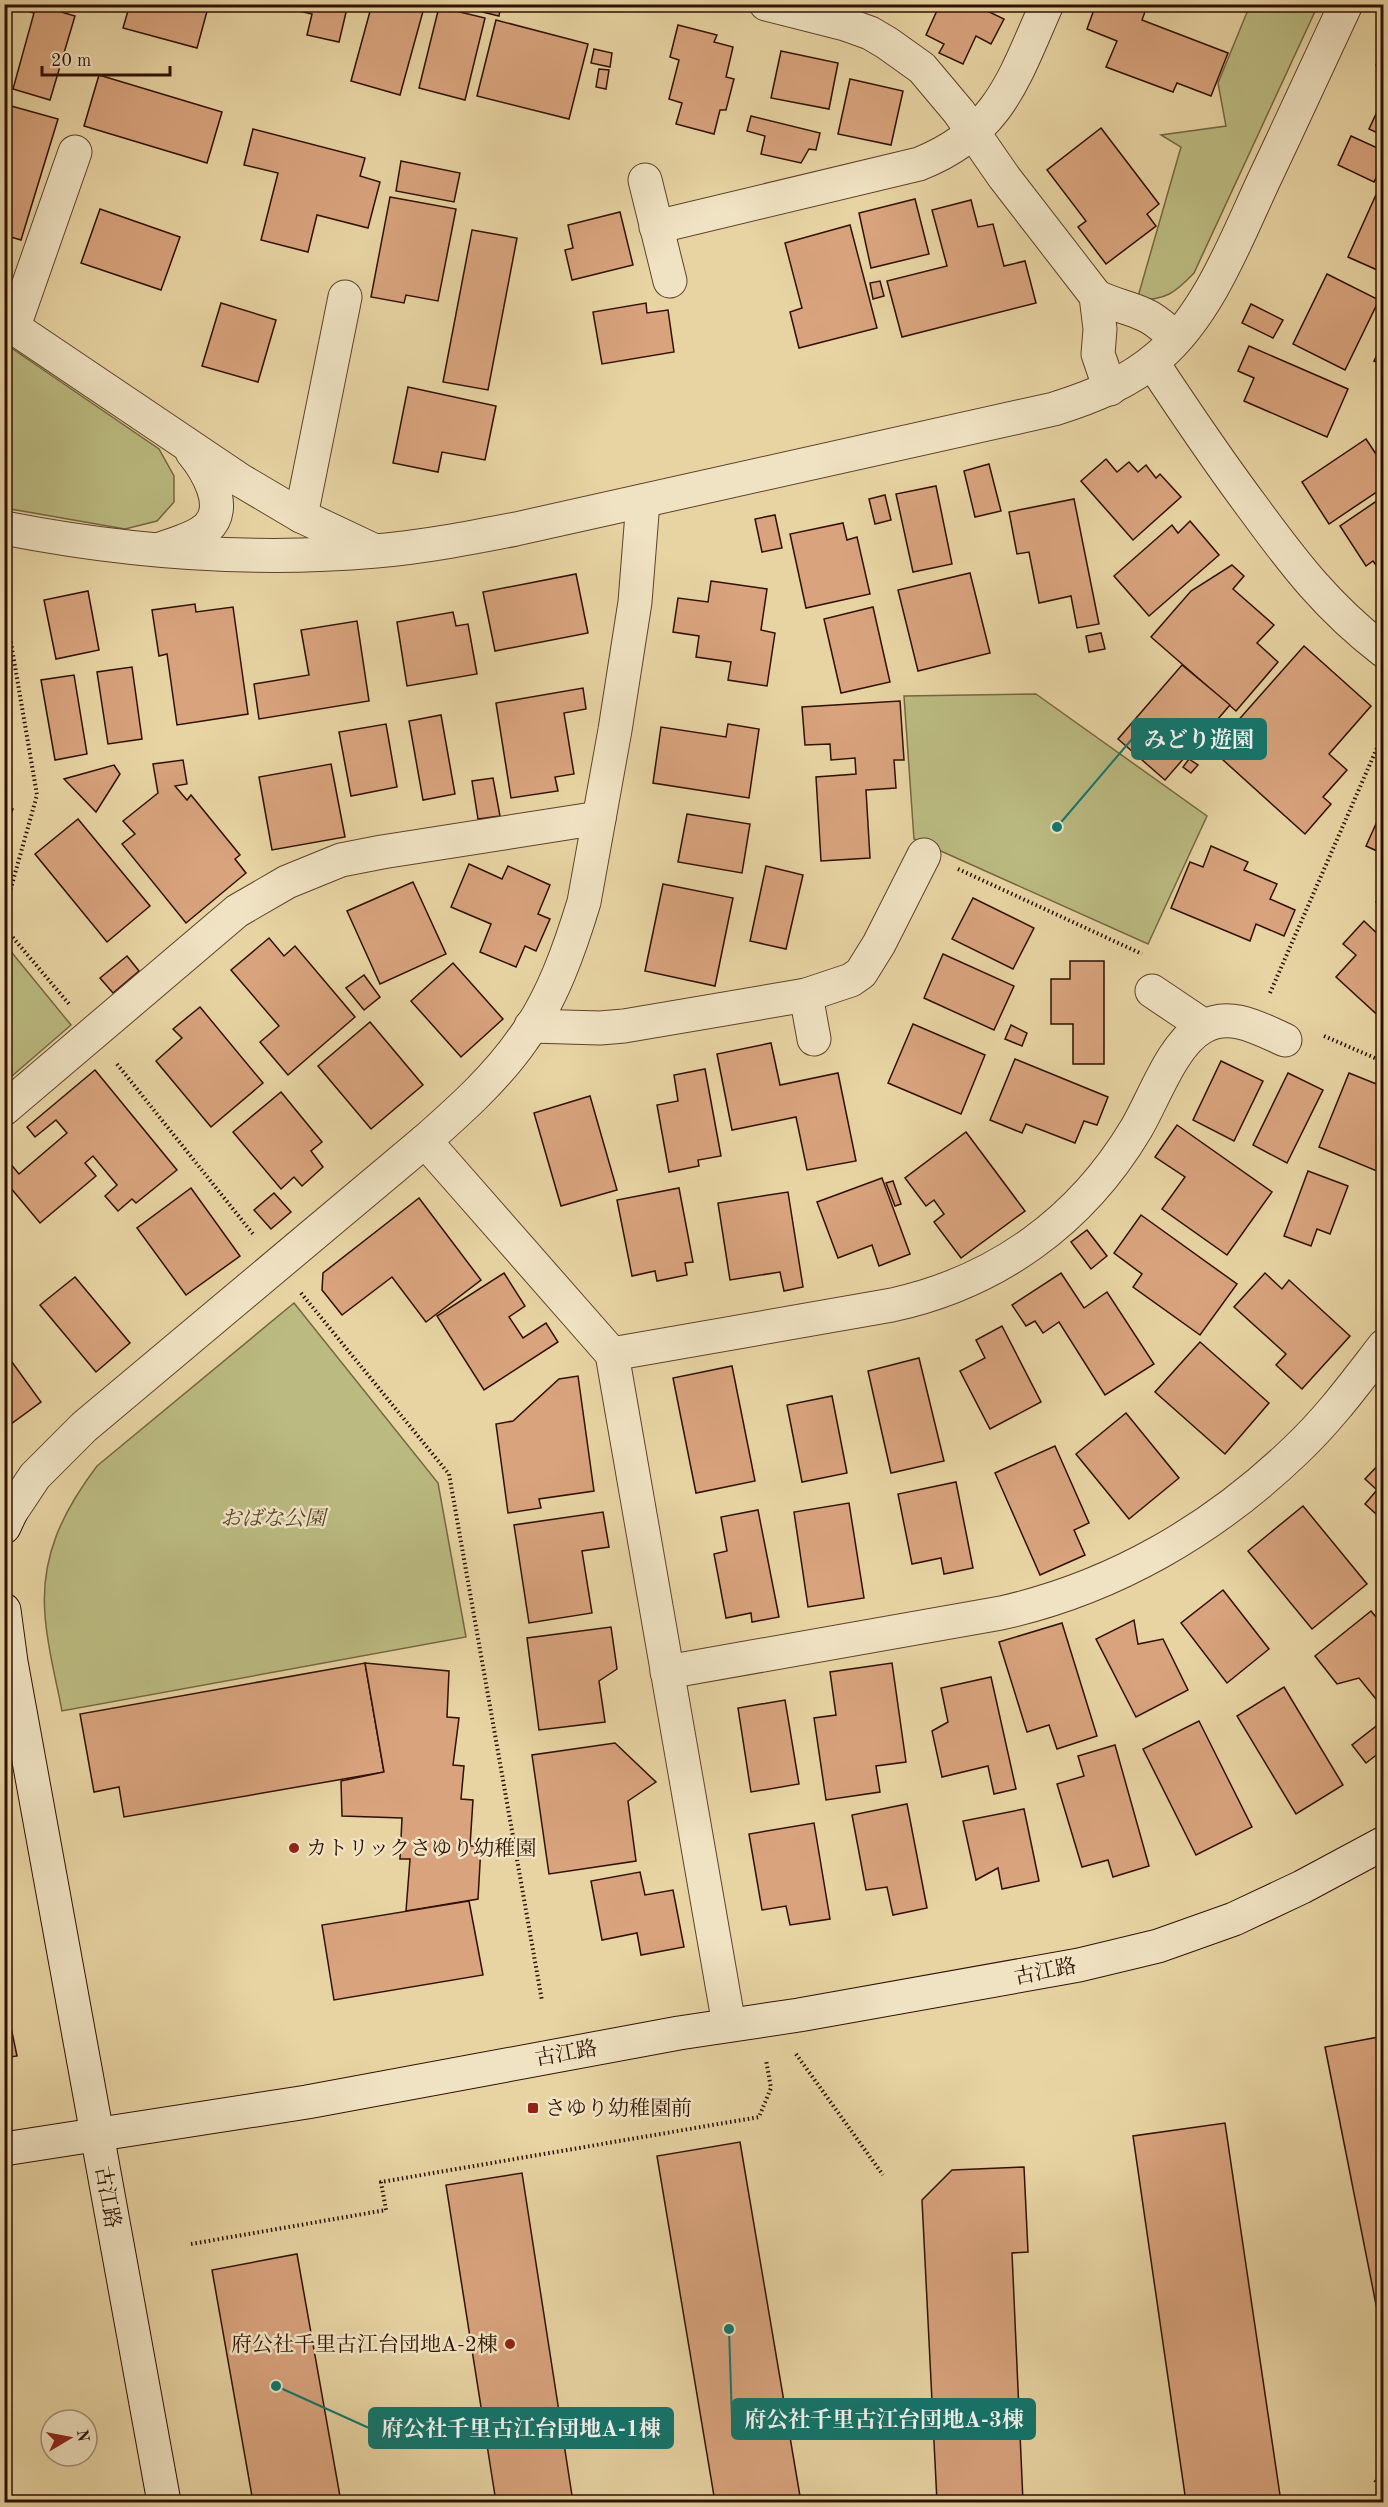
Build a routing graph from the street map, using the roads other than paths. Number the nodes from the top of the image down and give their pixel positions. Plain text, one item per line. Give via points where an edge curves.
1 (766, 4) edge
2 (1047, 4) edge
3 (1346, 4) edge
4 (974, 133) junction
5 (75, 152) dead end
6 (645, 180) dead end
7 (656, 227) junction
8 (670, 281) dead end
9 (1096, 296) junction
10 (345, 297) dead end
11 (9, 323) edge
12 (1176, 338) junction
13 (1152, 362) junction
14 (1110, 389) junction
15 (185, 443) junction
16 (643, 501) junction
17 (301, 516) junction
18 (4, 528) edge
19 (156, 551) junction
20 (376, 551) junction
21 (1383, 651) edge
22 (599, 818) junction
23 (924, 855) dead end
24 (1152, 991) dead end
25 (806, 995) junction
26 (531, 1026) junction
27 (1204, 1026) junction
28 (814, 1039) dead end
29 (1285, 1040) dead end
30 (4, 1109) edge
31 (425, 1141) junction
32 (1383, 1346) edge
33 (612, 1354) junction
34 (6, 1516) edge
35 (4, 1610) edge
36 (667, 1672) junction
37 (1383, 1843) edge
38 (729, 2025) junction
39 (97, 2135) junction
40 (4, 2150) edge
41 (164, 2502) edge

1 - 4 street via 845,24 887,43 922,68
2 - 4 street via 1009,87
3 - 12 street via 1235,243 1192,318
4 - 7 street via 919,164
4 - 9 street
5 - 11 street
6 - 7 street
7 - 8 street
9 - 12 street via 1144,314
9 - 14 street via 1098,354
10 - 17 street
11 - 15 street
12 - 13 street
13 - 14 street
13 - 21 street via 1208,448 1301,574 1346,621
14 - 16 street via 1054,409
15 - 17 street
15 - 19 street via 206,470 215,491 215,513 208,527
16 - 20 street via 469,538
16 - 22 street via 635,602
17 - 20 street
18 - 19 street
19 - 20 street via 267,556
22 - 26 street via 576,928
22 - 30 street via 341,860 266,892 237,911
23 - 25 street via 861,973 843,984
24 - 27 street
25 - 26 street via 624,1026
25 - 28 street
26 - 31 street via 476,1096
27 - 29 street via 1234,1020
27 - 33 street via 1172,1061 1135,1130 1087,1195 1019,1254 989,1271 918,1300
31 - 33 street
31 - 34 street via 84,1427 35,1476
32 - 36 street via 1317,1429 1270,1474 1193,1533 1112,1577 1054,1600 990,1615
33 - 36 street
35 - 39 street
36 - 38 street
37 - 38 street, 古江路 via 1244,1914 1158,1946 1079,1965
38 - 39 street, 古江路 via 307,2102
39 - 40 street
39 - 41 street, 古江路

